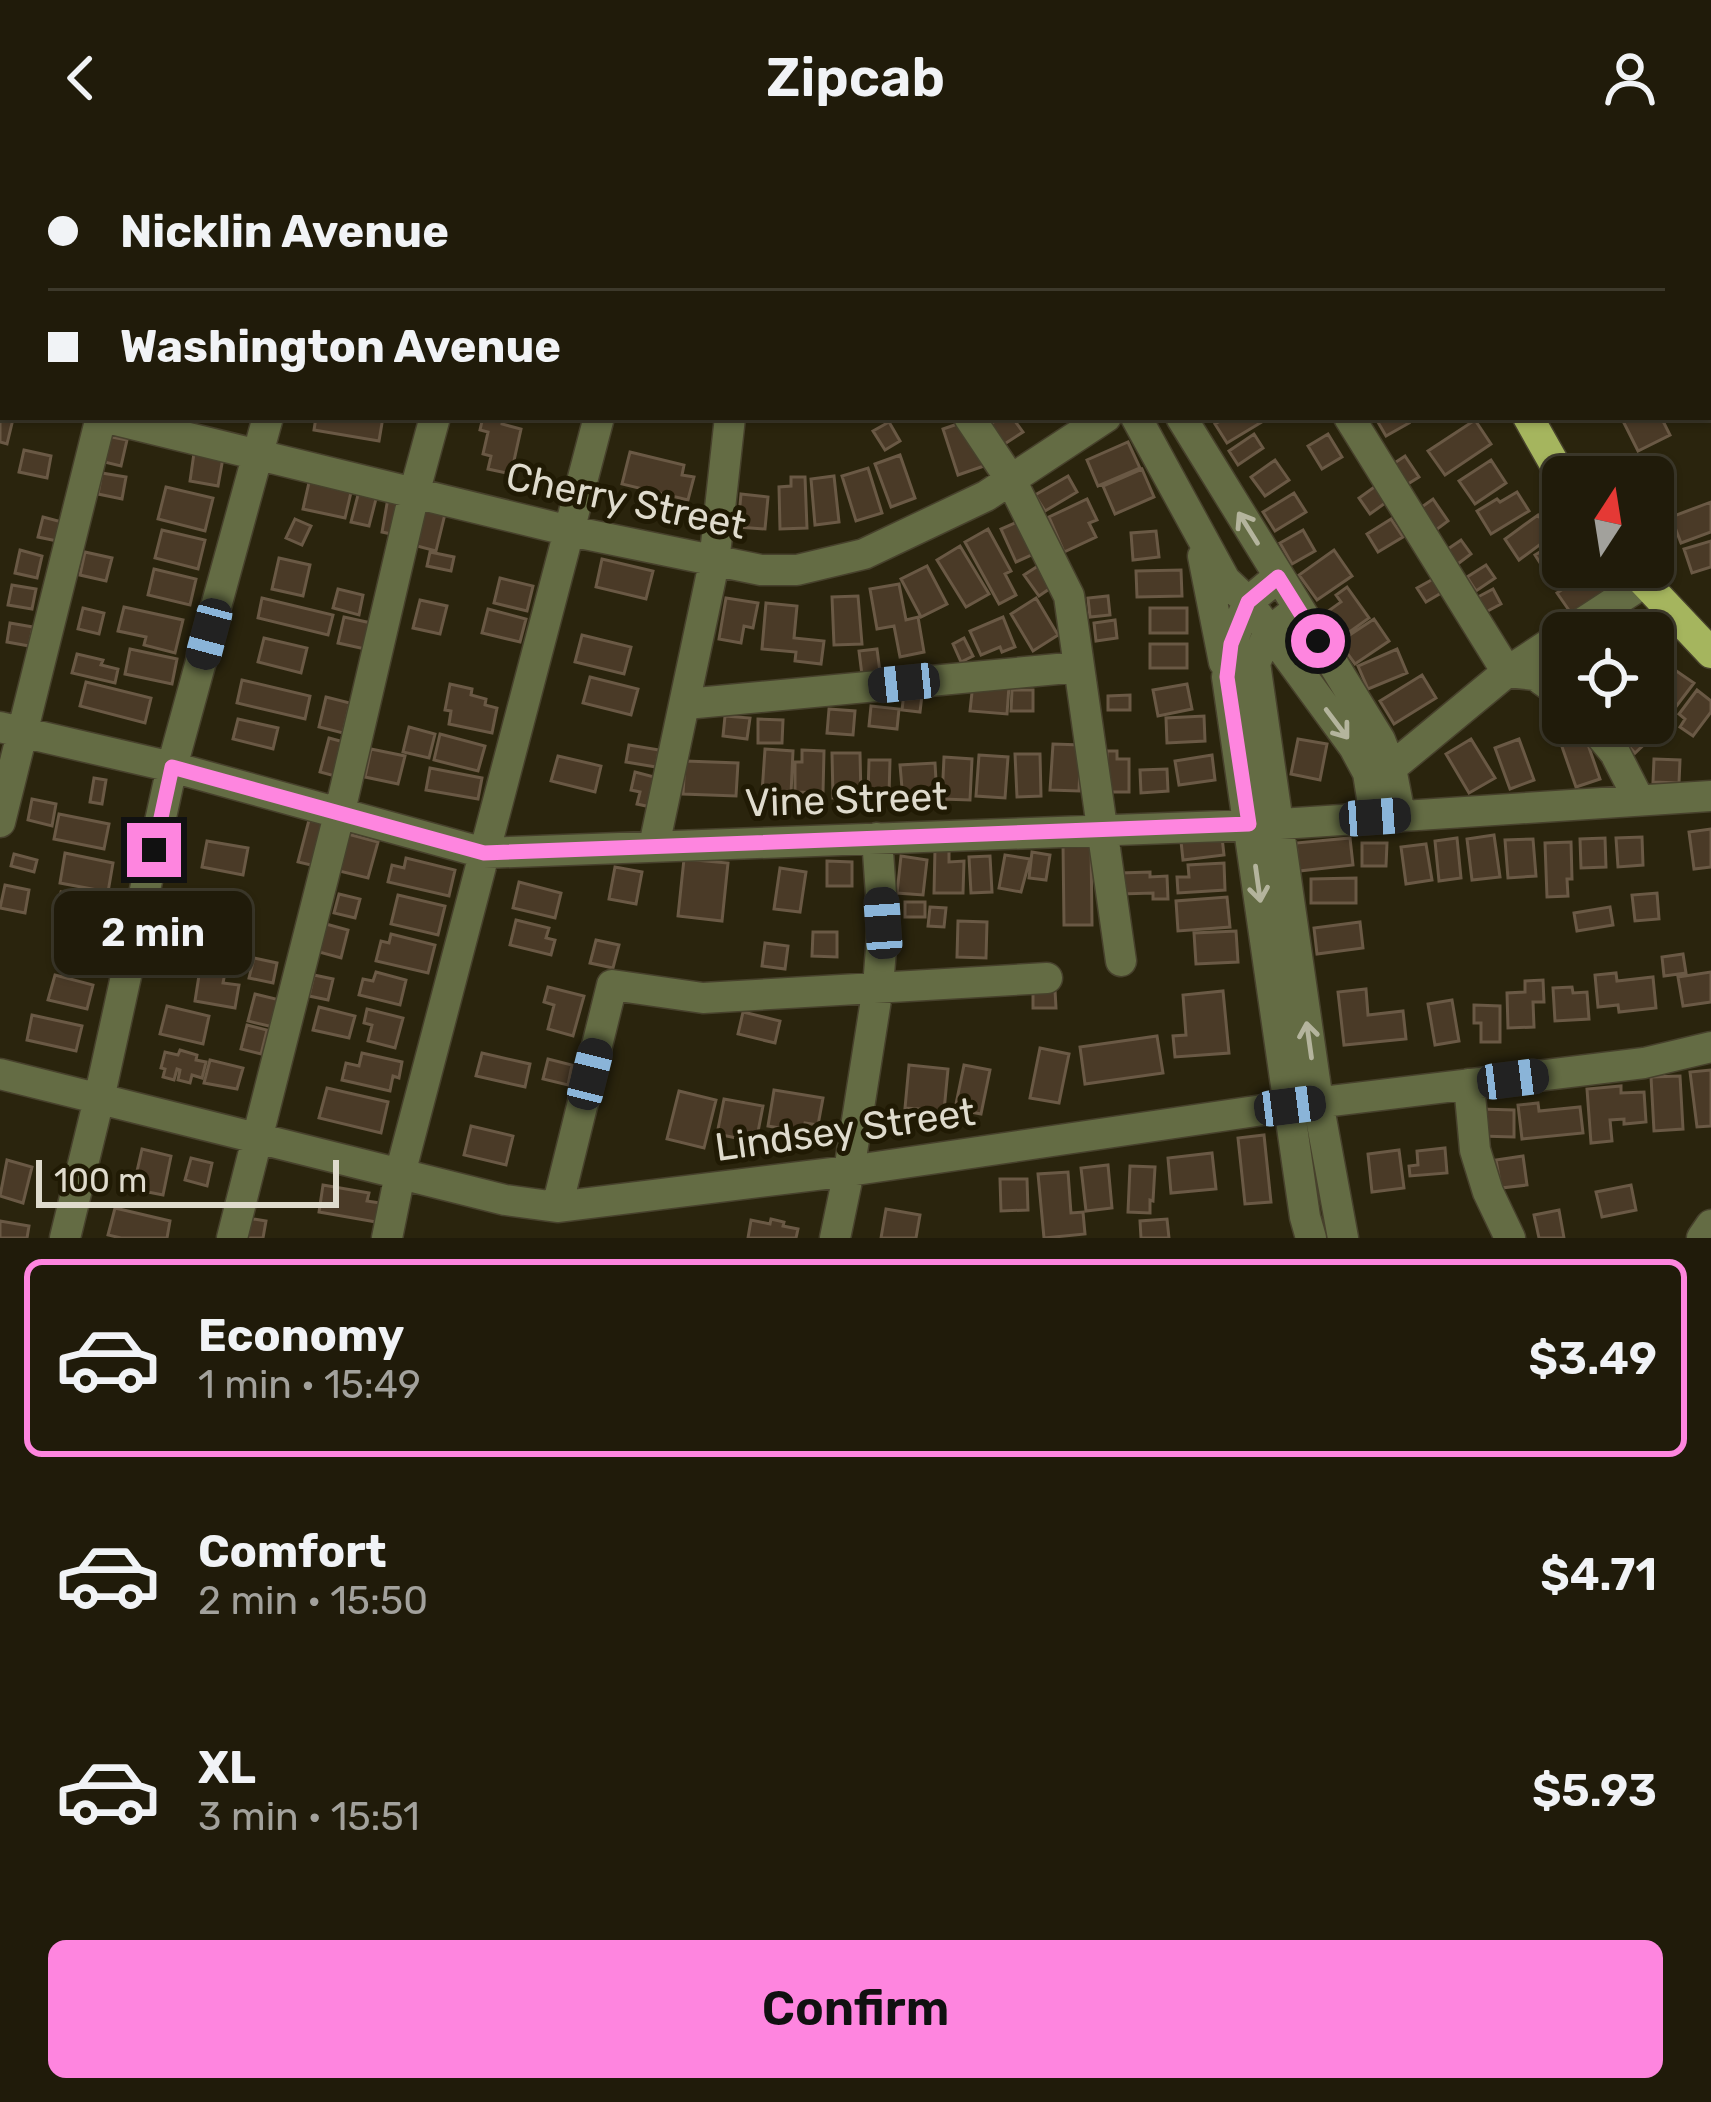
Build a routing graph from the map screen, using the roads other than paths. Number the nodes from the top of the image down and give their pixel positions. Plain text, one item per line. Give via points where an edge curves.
1 (101, 420) edge
2 (114, 420) edge
3 (267, 420) edge
4 (434, 420) edge
5 (597, 420) edge
6 (730, 420) edge
7 (971, 420) edge
8 (1101, 420) edge
9 (1138, 420) edge
10 (1183, 420) edge
11 (1351, 420) edge
12 (1530, 420) edge
13 (1550, 456) edge
14 (258, 457) junction
15 (1011, 480) junction
16 (414, 494) junction
17 (570, 531) junction
18 (1200, 538) junction
19 (714, 563) junction
20 (1278, 577) junction
21 (1622, 588) edge
22 (1650, 588) edge
23 (1248, 602) junction
24 (1298, 609) junction
25 (1592, 612) edge
26 (1269, 632) junction
27 (1542, 649) edge
28 (1711, 653) edge
29 (1079, 667) junction
30 (1507, 672) junction
31 (1227, 677) junction
32 (1542, 680) edge
33 (686, 704) junction
34 (11, 730) edge
35 (1608, 744) edge
36 (172, 767) junction
37 (1391, 768) junction
38 (1711, 796) edge
39 (1639, 800) junction
40 (340, 812) junction
41 (1388, 816) junction
42 (0, 822) edge
43 (1265, 824) junction
44 (1101, 830) junction
45 (877, 838) junction
46 (654, 846) junction
47 (484, 853) junction
48 (1121, 961) dead end
49 (1047, 977) dead end
50 (878, 987) junction
51 (1711, 1047) edge
52 (0, 1074) edge
53 (1469, 1084) junction
54 (99, 1099) junction
55 (1304, 1104) junction
56 (257, 1136) junction
57 (849, 1171) junction
58 (400, 1174) junction
59 (557, 1208) junction
60 (1711, 1225) edge
61 (65, 1238) edge
62 (232, 1238) edge
63 (387, 1238) edge
64 (835, 1238) edge
65 (1311, 1238) edge
66 (1343, 1238) edge
67 (1510, 1238) edge
68 (1702, 1238) edge

1 - 34 street
2 - 14 street, Cherry Street
3 - 14 street
4 - 16 street
5 - 17 street
6 - 19 street
7 - 15 street
8 - 15 street, Cherry Street
9 - 18 street
20 -> 10 street
11 - 30 street
12 - 13 main road
14 - 16 street, Cherry Street
14 - 36 street
15 - 19 street, Cherry Street via 864,554 797,570
15 - 29 street via 1069,596
16 - 17 street, Cherry Street
16 - 40 street
17 - 19 street, Cherry Street
17 - 47 street
18 - 23 street
18 - 31 street
19 - 33 street
20 - 23 street
20 - 24 street
21 - 25 street
22 - 28 main road
23 - 26 street
23 - 31 street
24 - 26 street
24 - 37 street
26 -> 41 street via 1354,747
26 - 43 street via 1256,663
27 - 30 street
29 - 33 street
29 - 44 street
30 - 32 street
30 - 37 street
31 - 43 street
33 - 46 street
34 - 36 street, Vine Street
34 - 42 street
35 - 39 street
36 - 40 street, Vine Street
36 - 54 street
37 - 41 street
38 - 39 street, Vine Street
39 - 41 street, Vine Street
40 - 47 street, Vine Street
40 - 56 street
41 - 43 street, Vine Street
43 - 44 street, Vine Street
43 - 55 street
44 - 45 street, Vine Street
44 - 48 street
45 - 46 street, Vine Street
45 - 50 street
46 - 47 street, Vine Street
47 - 58 street
49 - 50 street
50 - 57 street
50 - 59 street via 703,998 612,986
51 - 53 street, Lindsey Street
52 - 54 street, Lindsey Street
53 - 55 street, Lindsey Street
53 - 67 street via 1474,1150
54 - 56 street, Lindsey Street
54 - 61 street
55 - 57 street, Lindsey Street
55 - 65 street
55 - 66 street
56 - 58 street, Lindsey Street
56 - 62 street
57 - 59 street, Lindsey Street
57 - 64 street
58 - 59 street, Lindsey Street
58 - 63 street
60 - 68 street

